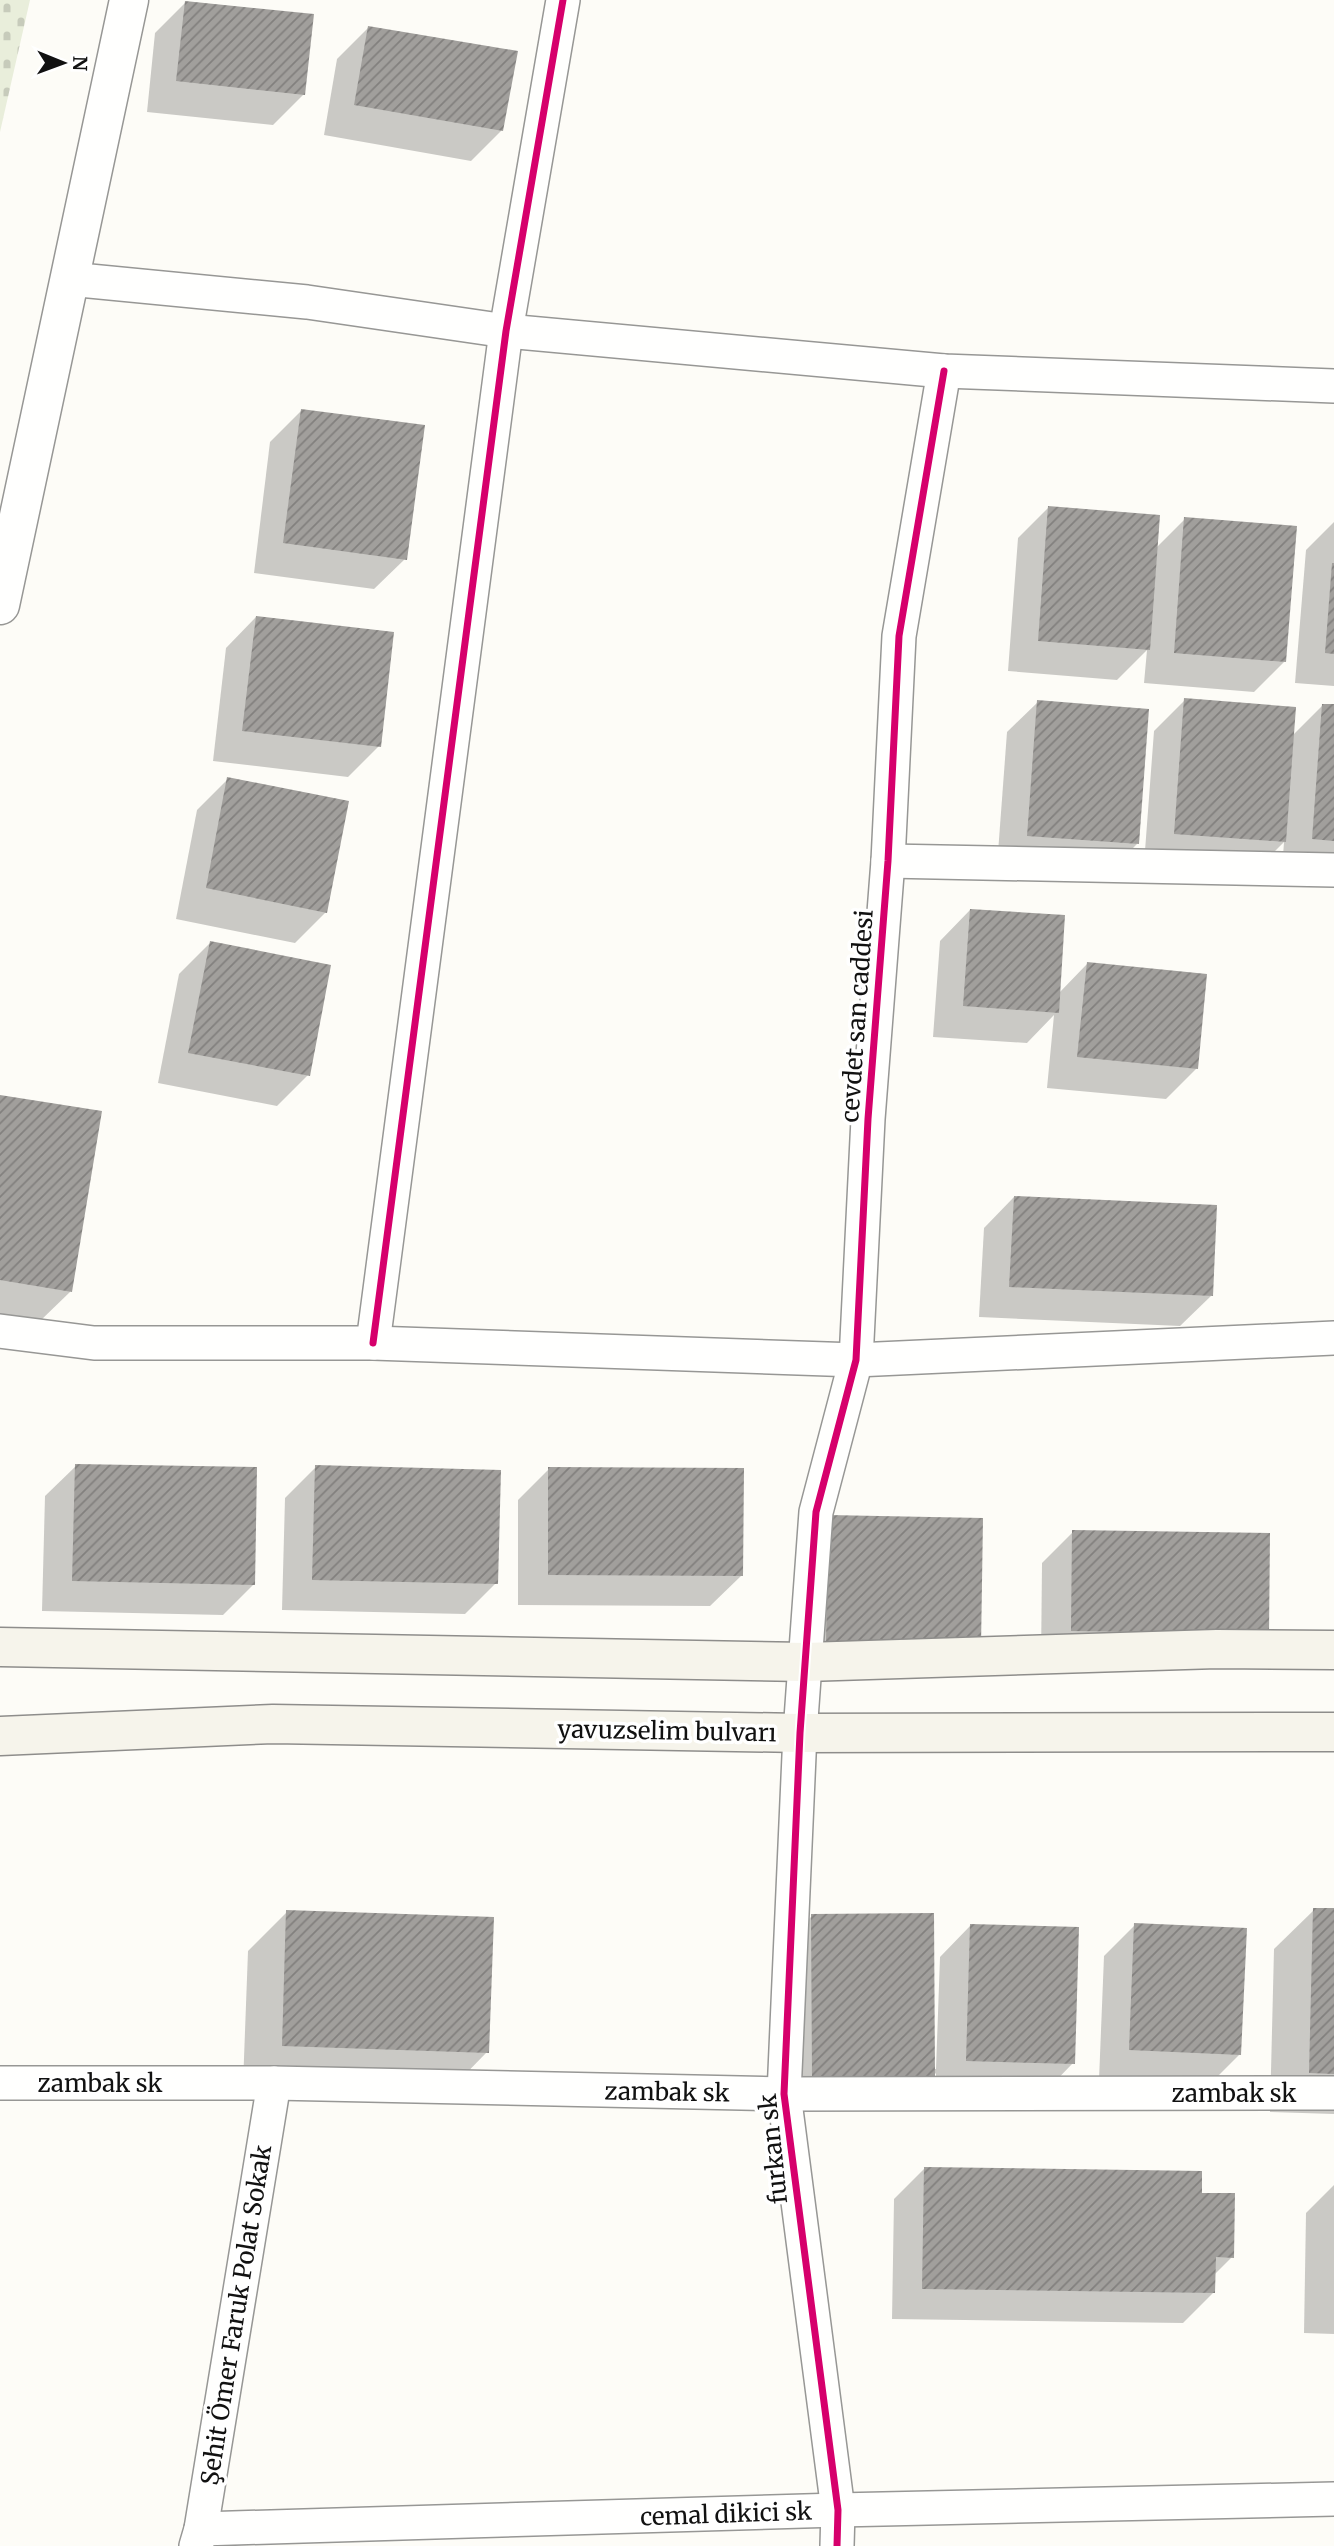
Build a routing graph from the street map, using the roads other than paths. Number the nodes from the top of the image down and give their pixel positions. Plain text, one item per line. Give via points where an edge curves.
1 (129, 0) edge
2 (563, 0) edge
3 (69, 279) junction
4 (506, 331) junction
5 (944, 371) junction
6 (1334, 386) edge
7 (0, 606) edge
8 (888, 861) junction
9 (1334, 870) edge
10 (0, 1331) edge
11 (1334, 1338) edge
12 (373, 1343) junction
13 (856, 1360) junction
14 (0, 1647) edge
15 (1334, 1650) edge
16 (806, 1662) junction
17 (1334, 1732) edge
18 (800, 1733) junction
19 (0, 1736) edge
20 (0, 2083) edge
21 (274, 2083) junction
22 (1334, 2093) edge
23 (784, 2094) junction
24 (1334, 2500) edge
25 (838, 2510) junction
26 (199, 2538) edge
27 (837, 2546) edge

1 - 3 street
2 - 4 street
3 - 4 street via 307,302
3 - 7 street
4 - 5 street
4 - 12 street
5 - 6 street
5 - 8 street, cevdet san caddesi via 898,636
8 - 9 street
8 - 13 street, cevdet san caddesi
10 - 12 street via 94,1343
11 - 13 street
12 - 13 street
13 - 16 street, cevdet san caddesi via 816,1511
14 - 16 main road
15 - 16 main road via 1217,1649
16 - 18 street, furkan sk
17 - 18 main road, yavuzselim bulvarı
18 - 19 main road, yavuzselim bulvarı via 273,1724
18 - 23 street, furkan sk
20 - 21 street, zambak sk
21 - 23 street, zambak sk
21 - 26 street, Şehit Ömer Faruk Polat Sokak
22 - 23 street, zambak sk
23 - 25 street, furkan sk
24 - 25 street, cemal dikici sk
25 - 26 street, cemal dikici sk
25 - 27 street, furkan sk

